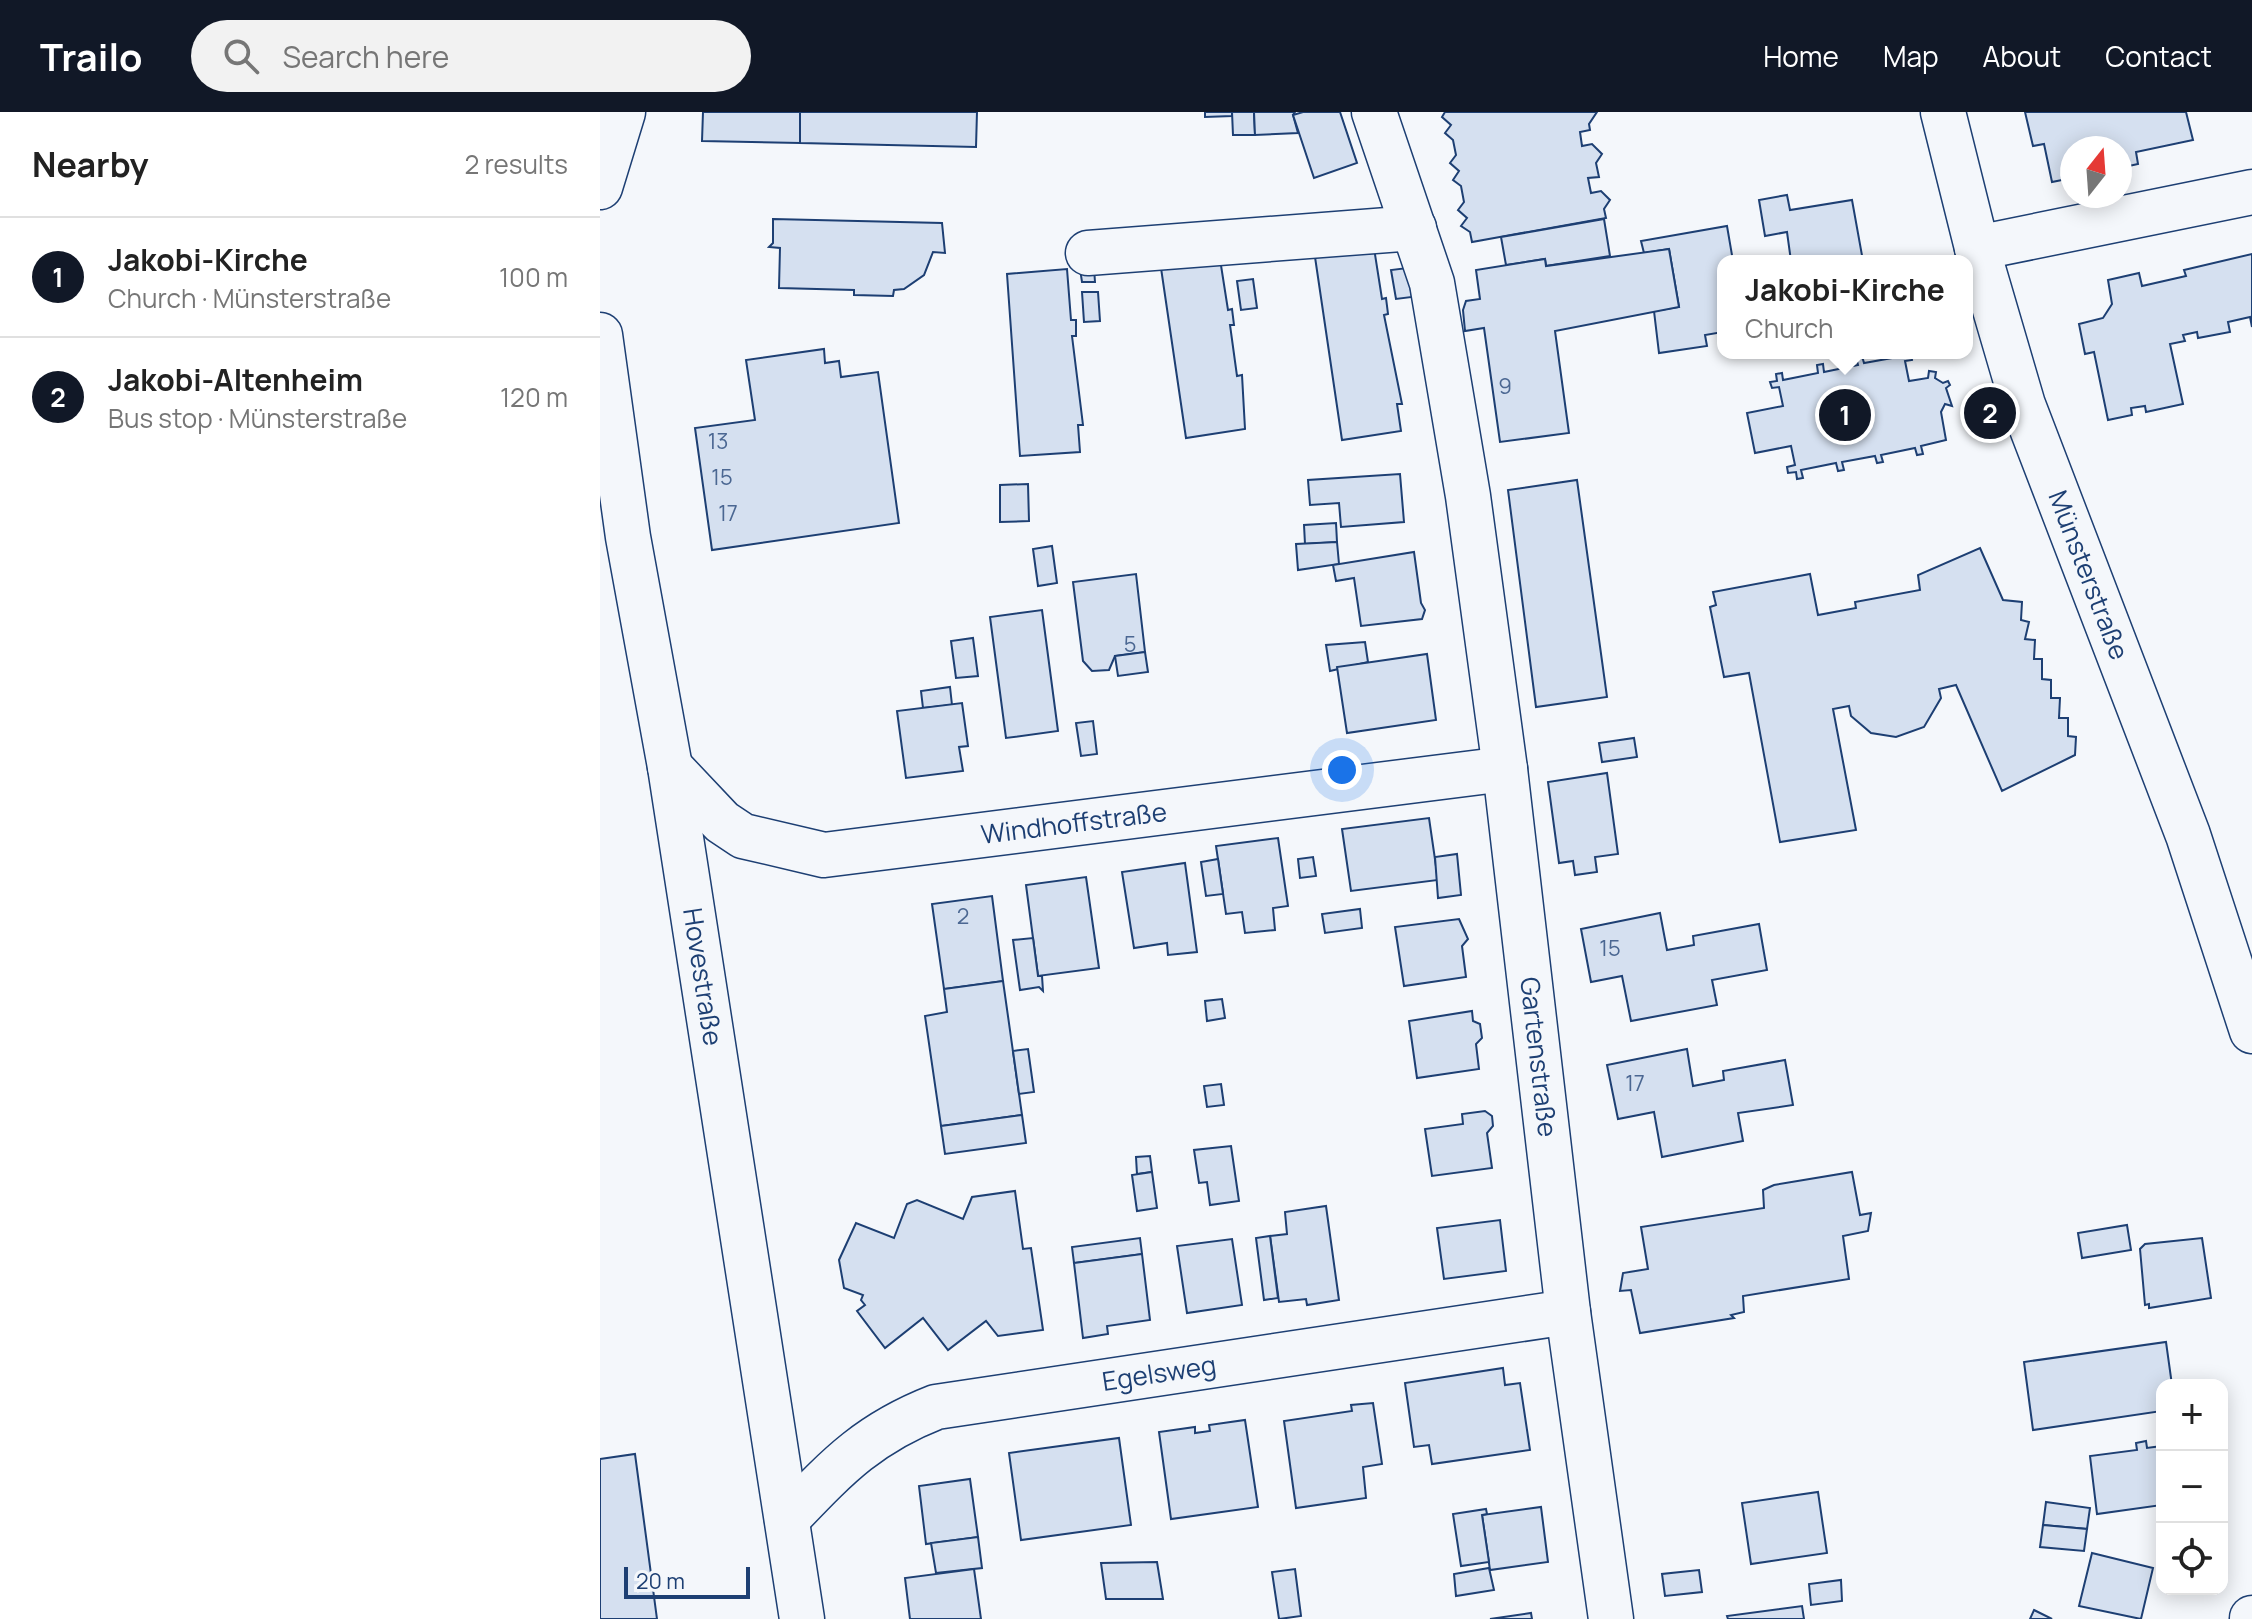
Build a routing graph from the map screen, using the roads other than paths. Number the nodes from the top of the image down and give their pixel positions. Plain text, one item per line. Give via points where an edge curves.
1 (623, 112) edge
2 (1374, 112) edge
3 (1943, 112) edge
4 (600, 187) edge
5 (2252, 192) edge
6 (1414, 228) junction
7 (1977, 248) junction
8 (1088, 253) dead end
9 (600, 335) edge
10 (670, 767) junction
11 (1505, 769) junction
12 (2252, 1031) edge
13 (1568, 1312) junction
14 (787, 1519) junction
15 (802, 1619) edge
16 (1611, 1619) edge

1 - 4 street
2 - 6 street, Gartenstraße
3 - 7 street, Münsterstraße
5 - 7 street
6 - 8 street
6 - 11 street, Gartenstraße via 1432,283 1468,496
7 - 12 street, Münsterstraße via 2023,405 2188,835
9 - 10 street, Hovestraße via 628,537
10 - 11 street, Windhoffstraße via 722,822 743,836 824,855
10 - 14 street, Hovestraße
11 - 13 street, Gartenstraße
13 - 14 street, Egelsweg via 936,1407 881,1431 847,1457
13 - 16 street, Gartenstraße
14 - 15 street, Hovestraße

